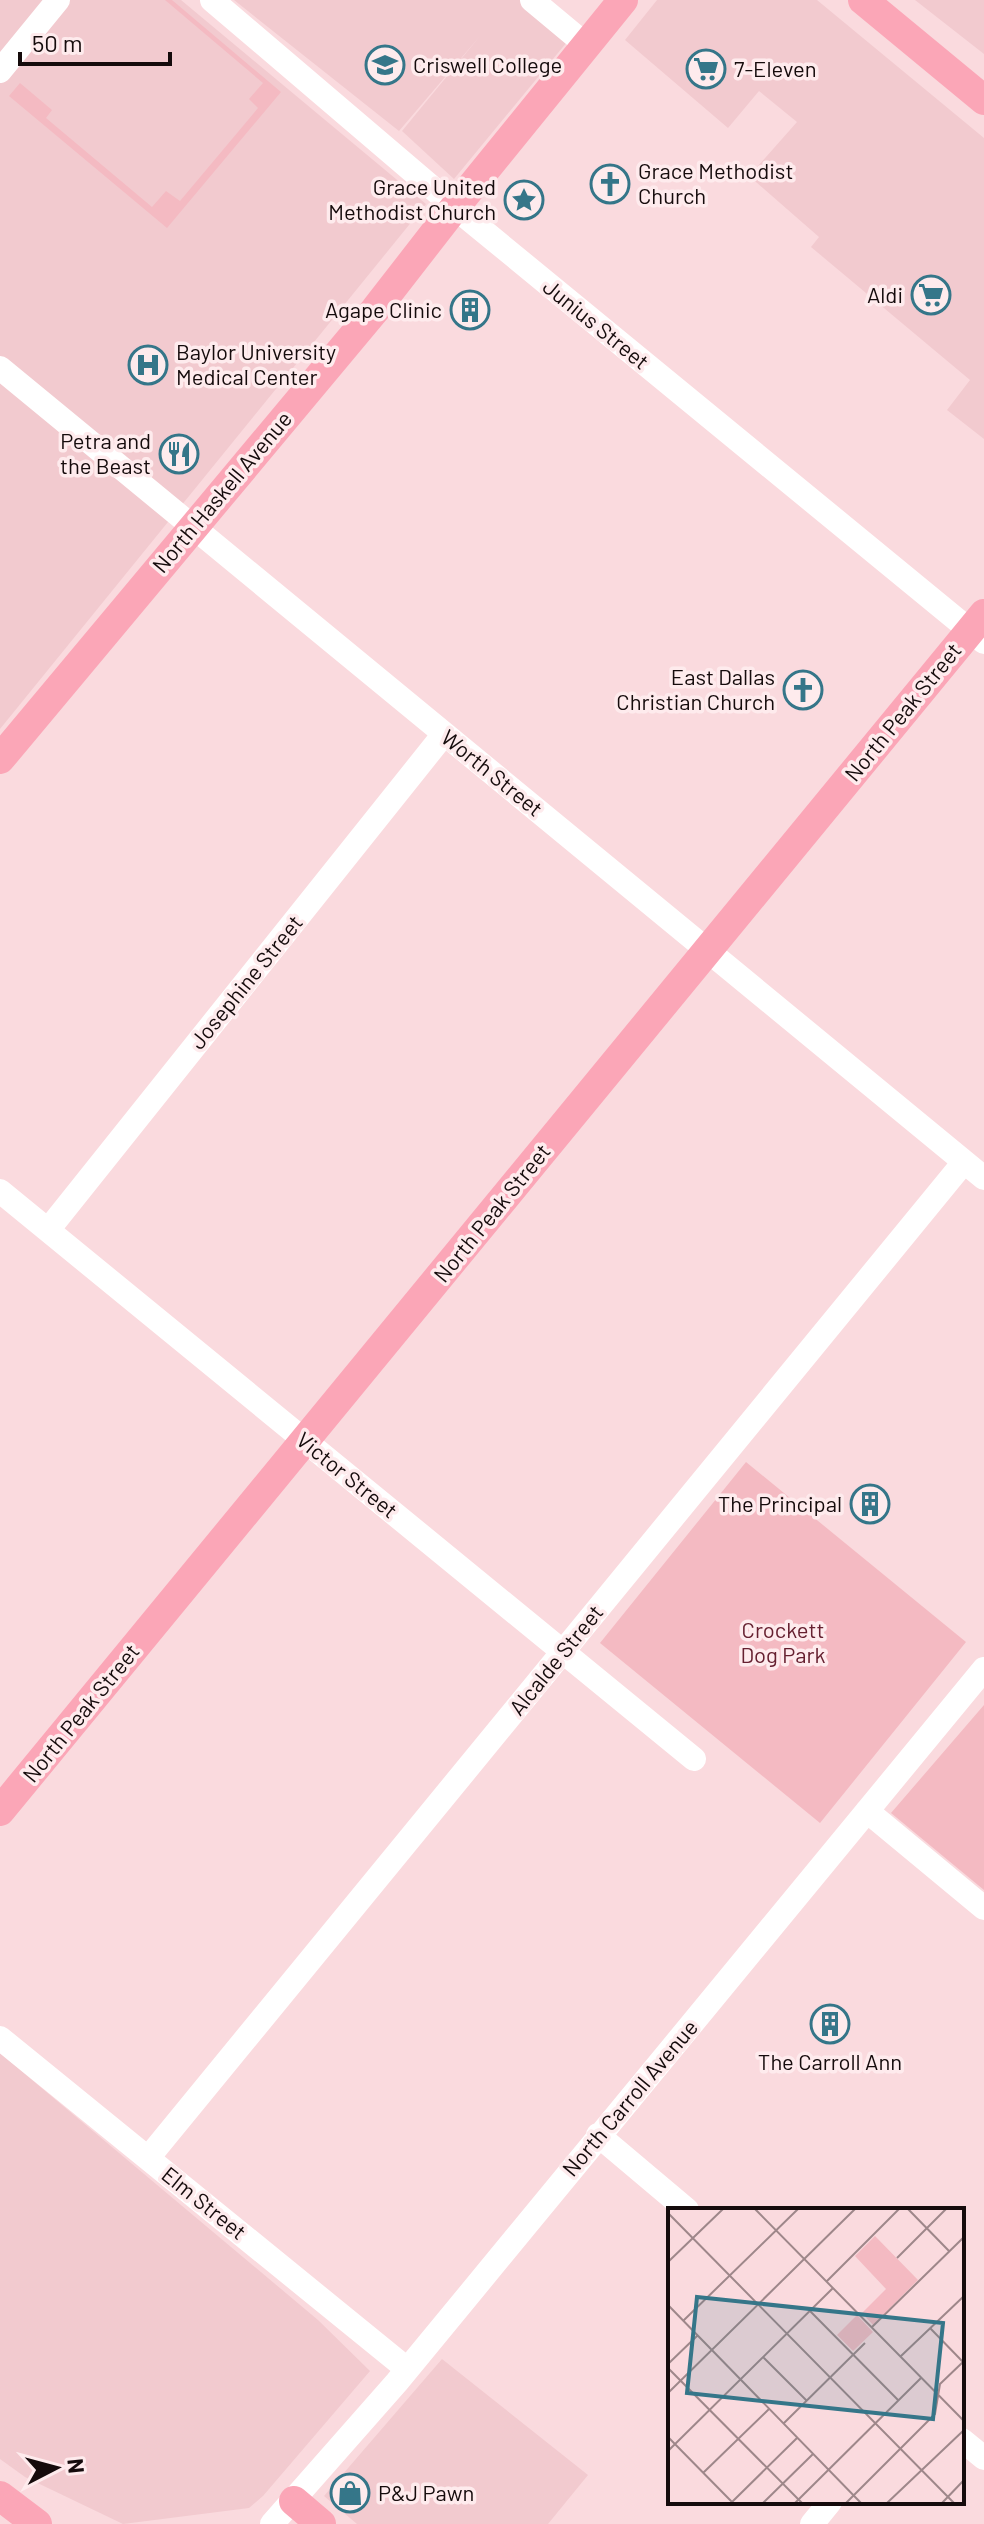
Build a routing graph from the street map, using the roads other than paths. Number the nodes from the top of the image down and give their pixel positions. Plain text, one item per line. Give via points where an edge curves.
1 (58, 0) edge
2 (212, 0) edge
3 (532, 0) edge
4 (623, 0) edge
5 (863, 0) edge
6 (586, 45) junction
7 (0, 71) edge
8 (984, 100) edge
9 (455, 207) junction
10 (0, 368) edge
11 (192, 526) junction
12 (979, 629) edge
13 (444, 734) junction
14 (0, 759) edge
15 (707, 950) junction
16 (964, 1162) junction
17 (984, 1178) edge
18 (0, 1191) edge
19 (48, 1230) junction
20 (304, 1441) junction
21 (563, 1652) junction
22 (984, 1669) edge
23 (694, 1759) dead end
24 (0, 1811) edge
25 (867, 1811) junction
26 (984, 1908) edge
27 (0, 2038) edge
28 (598, 2135) junction
29 (148, 2158) junction
30 (685, 2208) edge
31 (407, 2369) junction
32 (964, 2442) edge
33 (984, 2458) edge
34 (0, 2496) edge
35 (294, 2501) junction
36 (828, 2504) edge
37 (37, 2524) edge
38 (272, 2524) edge
39 (321, 2524) edge
40 (812, 2524) edge

1 - 7 street
2 - 9 street, Junius Street
3 - 6 street
4 - 6 main road, North Haskell Avenue
5 - 8 main road
6 - 9 main road, North Haskell Avenue
9 - 11 main road, North Haskell Avenue
9 - 12 street, Junius Street
10 - 11 street, Worth Street
11 - 13 street, Worth Street
11 - 14 main road, North Haskell Avenue
12 - 15 main road, North Peak Street
13 - 15 street, Worth Street
13 - 19 street, Josephine Street
15 - 16 street, Worth Street
15 - 20 main road, North Peak Street
16 - 17 street, Worth Street
16 - 21 street, Alcalde Street
18 - 19 street, Victor Street
19 - 20 street, Victor Street
20 - 21 street, Victor Street
20 - 24 main road, North Peak Street
21 - 23 street, Victor Street
21 - 29 street, Alcalde Street
22 - 25 street, North Carroll Avenue
25 - 26 street
25 - 28 street, North Carroll Avenue
27 - 29 street, Elm Street
28 - 30 street
28 - 31 street, North Carroll Avenue
29 - 31 street, Elm Street
31 - 35 street, North Carroll Avenue
32 - 33 street
34 - 37 main road
35 - 38 street, North Carroll Avenue
35 - 39 main road
36 - 40 street

